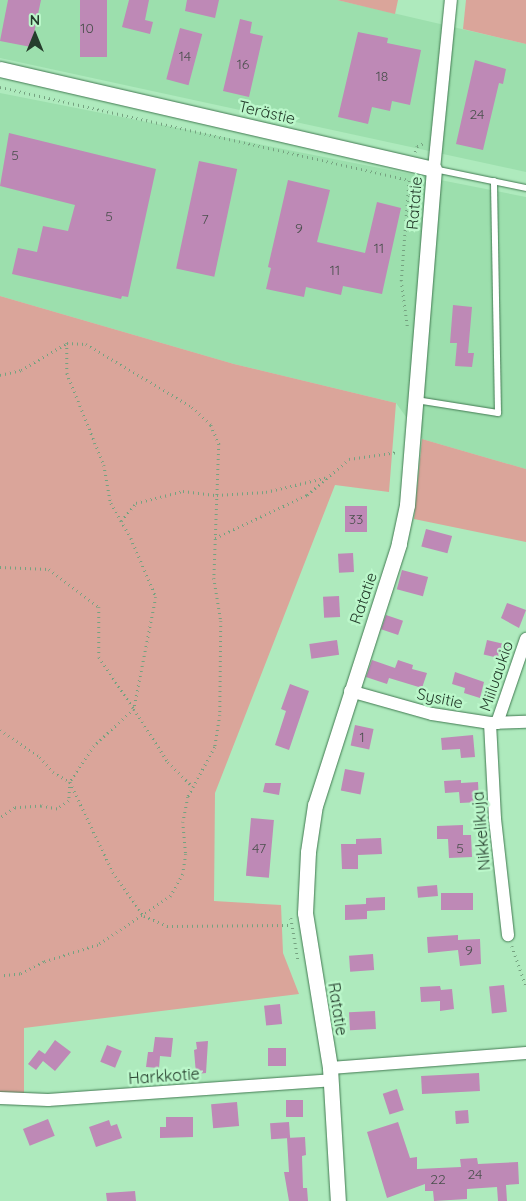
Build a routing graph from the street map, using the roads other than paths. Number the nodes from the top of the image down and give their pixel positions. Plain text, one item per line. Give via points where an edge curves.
1 (451, 0) edge
2 (0, 69) edge
3 (434, 169) junction
4 (494, 181) junction
5 (526, 188) edge
6 (416, 400) junction
7 (526, 638) edge
8 (350, 691) junction
9 (526, 722) edge
10 (494, 723) junction
11 (508, 935) road end
12 (526, 1053) edge
13 (330, 1074) junction
14 (0, 1098) edge
15 (338, 1201) edge

1 - 3 street, Ratatie
2 - 3 street, Terästie
3 - 4 lane, Terästie
3 - 6 street, Ratatie
4 - 5 lane, Terästie
4 - 6 lane via 498,413
6 - 8 street, Ratatie via 407,505 399,544
7 - 10 street, Miiluaukio
8 - 10 street, Sysitie via 432,714
8 - 13 street, Ratatie via 315,805 305,881 305,913
9 - 10 street, Sysitie
10 - 11 street, Nikkelikuja via 495,819
12 - 13 street, Harkkotie
13 - 14 street, Harkkotie via 48,1100
13 - 15 street, Ratatie

